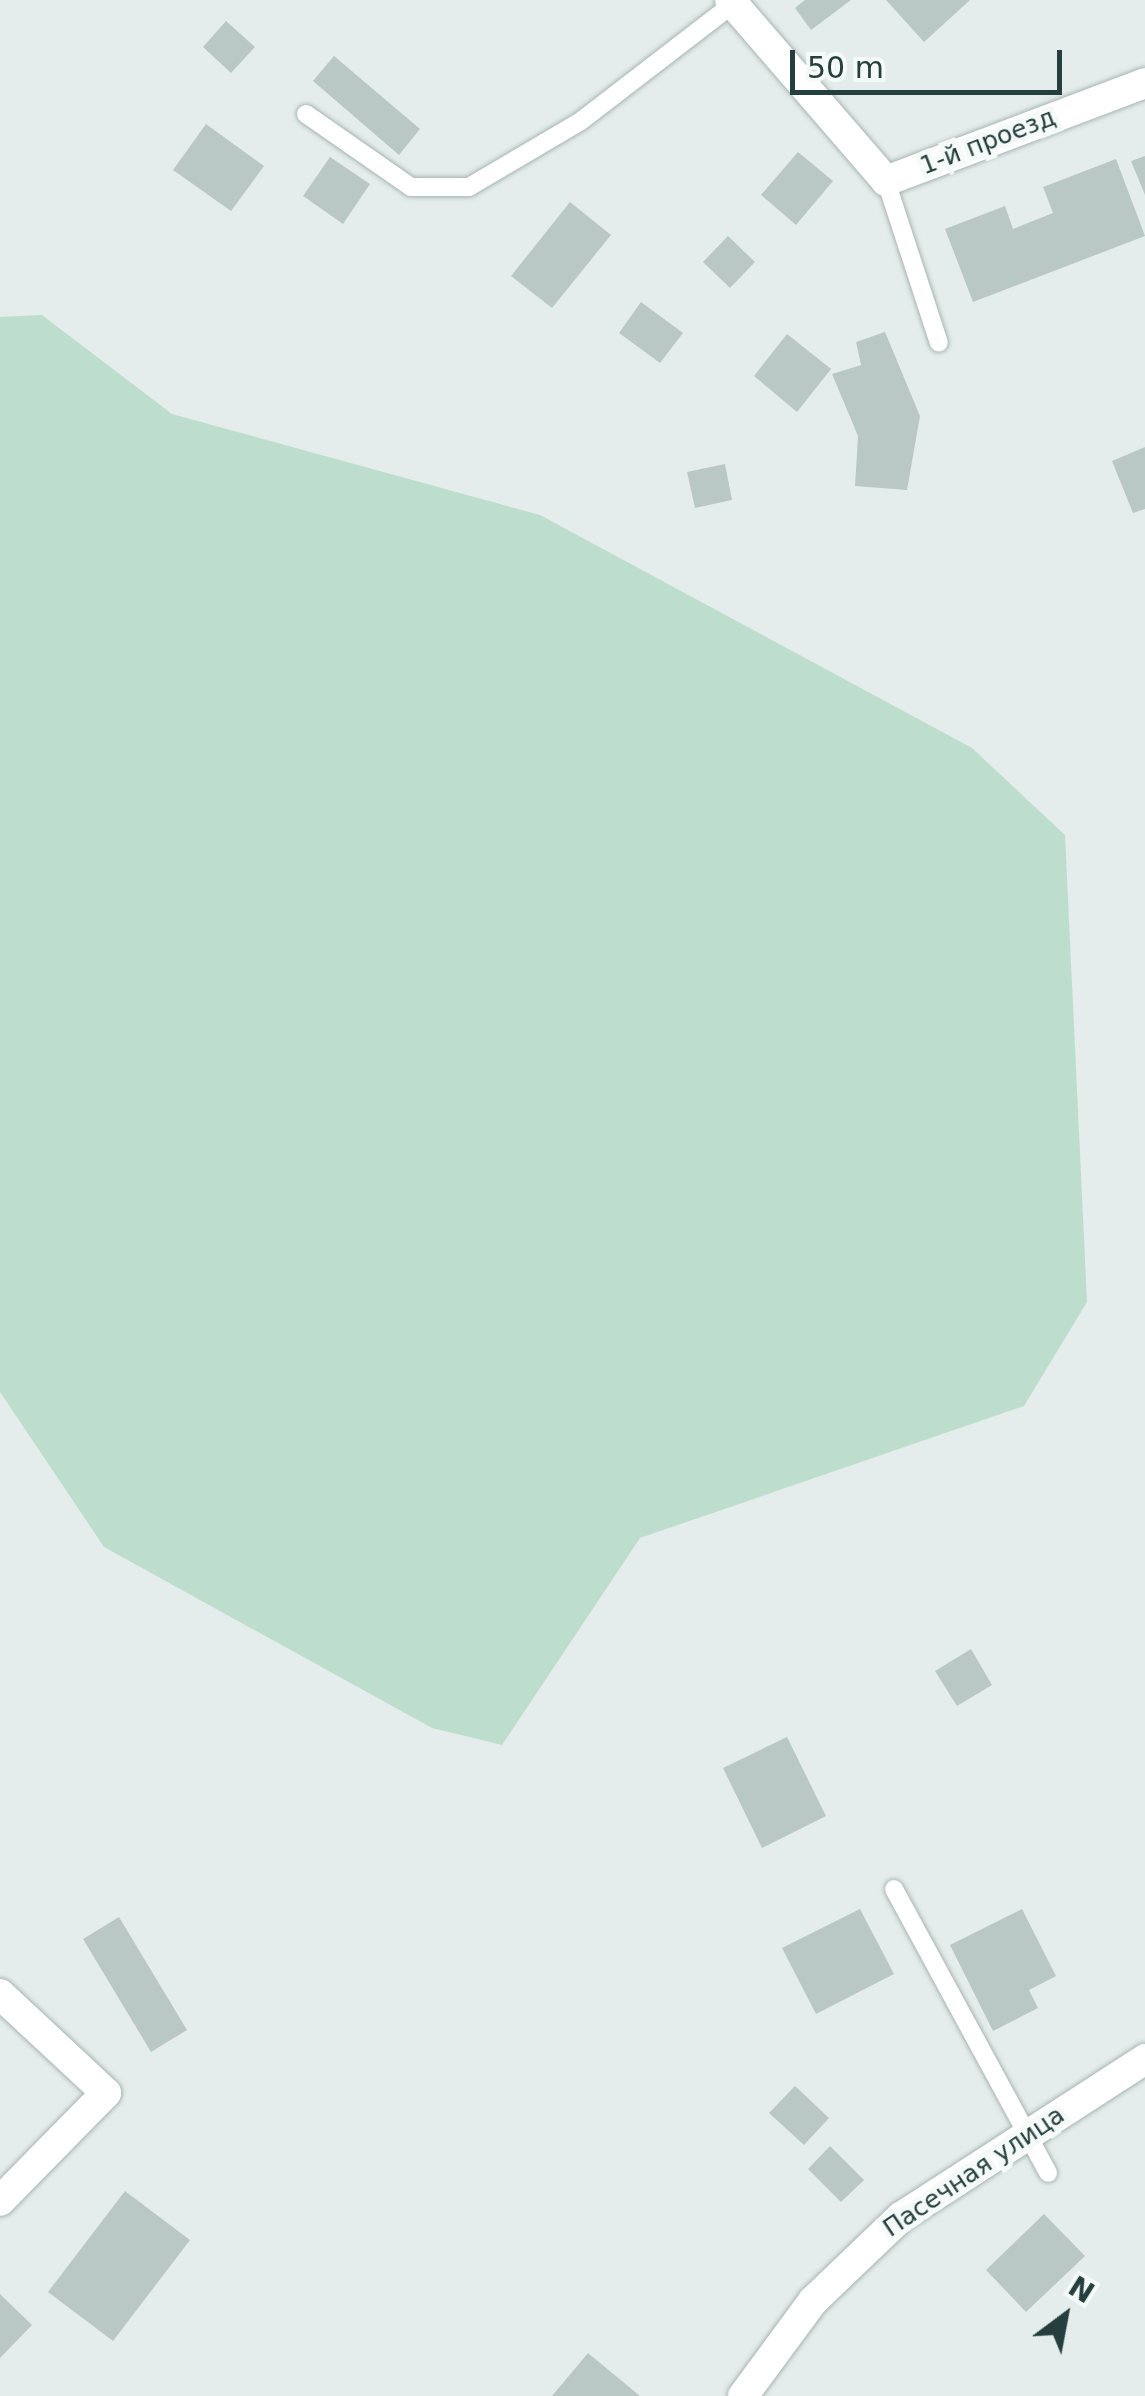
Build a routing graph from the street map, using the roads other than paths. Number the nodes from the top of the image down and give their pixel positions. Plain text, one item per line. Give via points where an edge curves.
1 (732, 2) edge
2 (1145, 83) edge
3 (306, 114) dead end
4 (886, 181) junction
5 (939, 343) dead end
6 (894, 1889) dead end
7 (0, 1994) edge
8 (1145, 2059) edge
9 (1028, 2132) junction
10 (1048, 2173) dead end
11 (0, 2201) edge
12 (743, 2396) edge

1 - 3 lane via 581,120 468,186 411,187
1 - 4 street
2 - 4 street, 1-й проезд
4 - 5 lane
6 - 9 lane
7 - 11 street via 106,2093
8 - 9 street, Пасечная улица
9 - 10 lane
9 - 12 street, Пасечная улица via 854,2259

